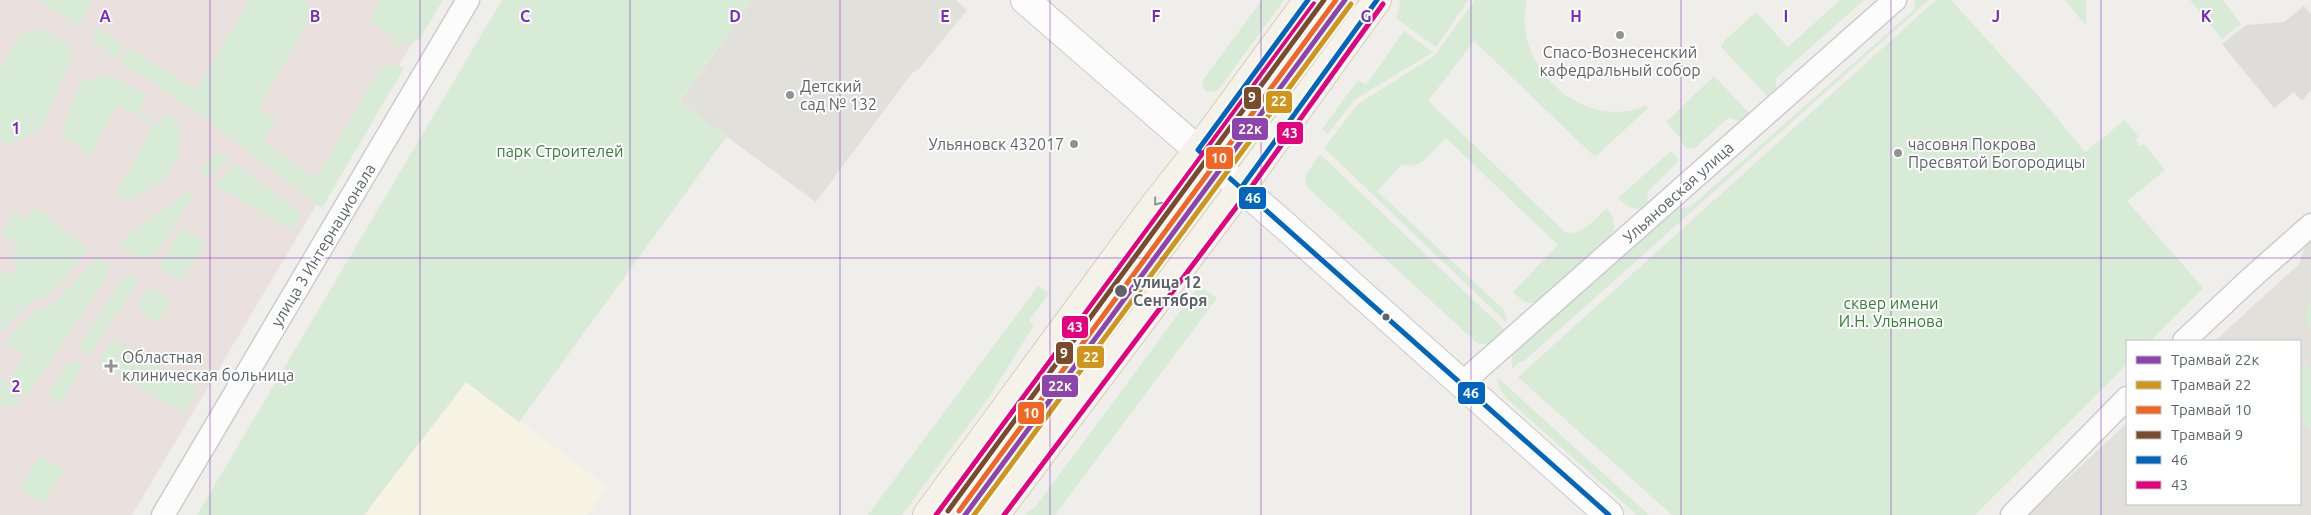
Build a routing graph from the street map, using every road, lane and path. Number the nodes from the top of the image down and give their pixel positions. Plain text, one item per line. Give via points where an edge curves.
1 (468, 0) edge
2 (1025, 0) edge
3 (1308, 0) edge
4 (1377, 0) edge
5 (1895, 0) edge
6 (1198, 150) junction
7 (1241, 188) junction
8 (2311, 225) edge
9 (2185, 340) edge
10 (1461, 384) junction
11 (2126, 399) edge
12 (163, 515) edge
13 (927, 515) edge
14 (995, 515) edge
15 (1608, 515) edge
16 (2012, 515) edge

1 - 12 street, улица 3 Интернационала
2 - 6 street
3 - 6 main road
4 - 7 main road
5 - 10 street, Ульяновская улица
6 - 7 street
6 -> 13 main road
7 - 10 street
7 - 14 main road
8 - 9 street
10 - 15 street
11 - 16 street

